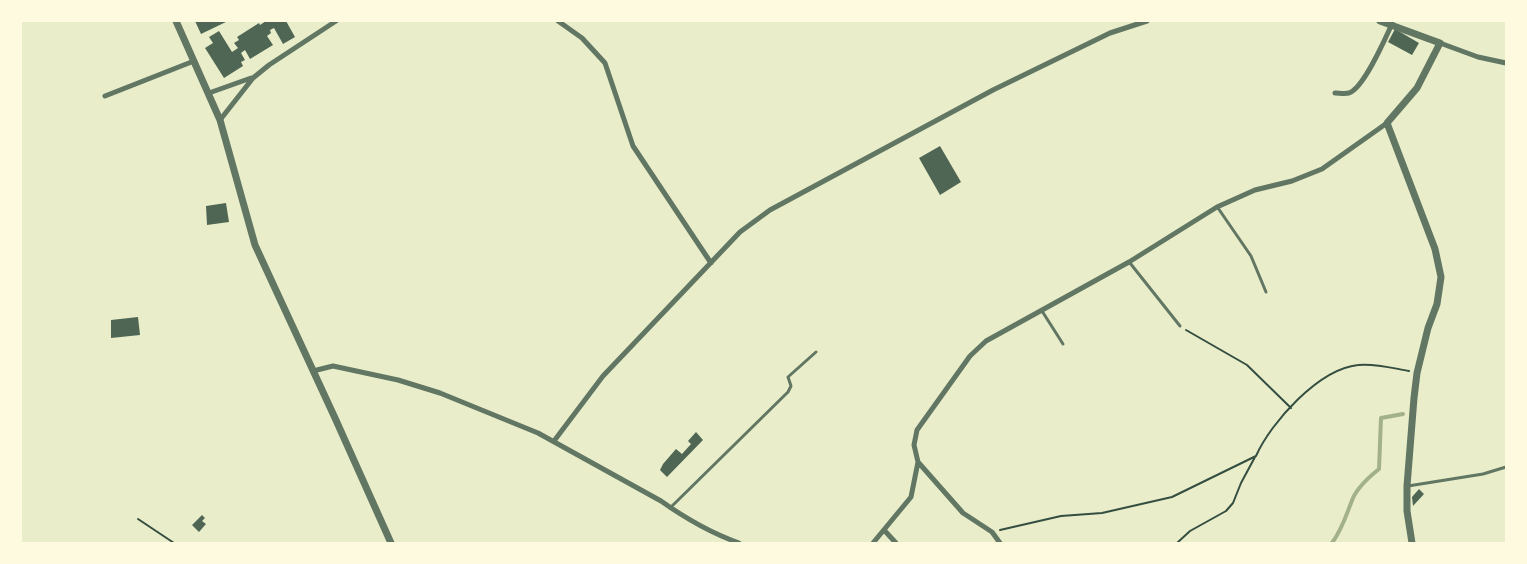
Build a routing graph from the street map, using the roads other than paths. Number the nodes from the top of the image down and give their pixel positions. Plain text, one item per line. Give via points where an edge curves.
1 (177, 21) edge
2 (336, 21) edge
3 (558, 21) edge
4 (1147, 21) edge
5 (1380, 21) edge
6 (1392, 24) junction
7 (1440, 43) junction
8 (194, 61) junction
9 (1506, 63) edge
10 (253, 78) junction
11 (209, 93) junction
12 (1335, 93) dead end
13 (105, 96) dead end
14 (220, 120) junction
15 (1387, 123) junction
16 (1217, 207) junction
17 (1129, 261) junction
18 (711, 263) junction
19 (1266, 292) dead end
20 (1041, 310) junction
21 (1180, 326) road end
22 (1063, 344) dead end
23 (816, 352) dead end
24 (313, 371) junction
25 (554, 441) junction
26 (918, 462) junction
27 (1506, 467) edge
28 (1407, 486) junction
29 (670, 508) junction
30 (884, 530) junction
31 (391, 543) edge
32 (739, 543) edge
33 (873, 543) edge
34 (896, 543) edge
35 (1000, 543) edge
36 (1412, 543) edge

1 - 8 street
2 - 10 street
3 - 18 street via 582,38 605,63 633,146
4 - 18 street via 1110,33 993,90 770,210 740,232
5 - 6 street
6 - 7 street
6 - 12 street via 1357,88 1349,93
7 - 9 street
7 - 15 street via 1417,88
8 - 11 street
8 - 13 street
10 - 11 street
10 - 14 street
11 - 14 street
14 - 24 street via 255,245
15 - 16 street via 1322,169 1255,190
15 - 28 street via 1435,249 1441,277 1418,373
16 - 17 street
16 - 19 lane via 1251,256
17 - 20 street
17 - 21 lane
18 - 25 street via 603,376
20 - 22 lane
20 - 26 street via 986,341 970,356 917,430 914,446
23 - 29 lane via 788,377 788,392
24 - 25 street via 333,366 418,386
24 - 31 street
25 - 29 street
26 - 30 street via 911,496
26 - 35 street via 963,513 992,532
27 - 28 lane
28 - 36 street
29 - 32 street
30 - 33 street
30 - 34 street

